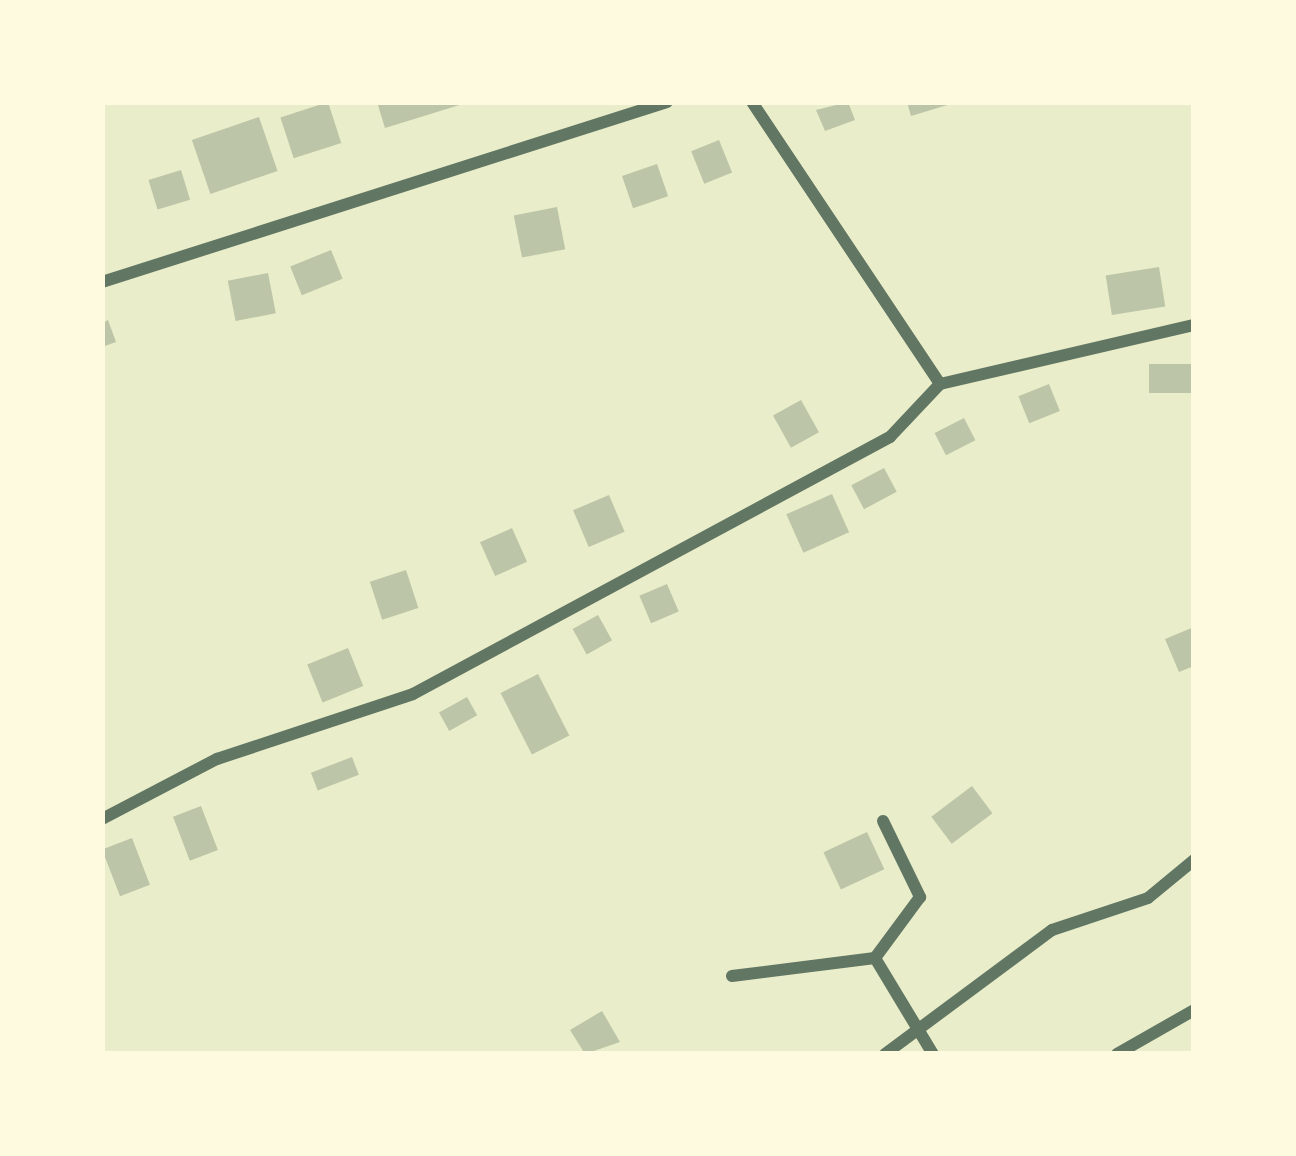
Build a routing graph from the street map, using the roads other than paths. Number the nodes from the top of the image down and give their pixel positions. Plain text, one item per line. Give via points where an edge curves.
1 (667, 102) edge
2 (752, 102) edge
3 (657, 103) edge
4 (102, 283) edge
5 (1194, 325) edge
6 (940, 384) junction
7 (102, 819) edge
8 (883, 821) dead end
9 (1194, 860) edge
10 (875, 958) junction
11 (732, 976) dead end
12 (1194, 1010) edge
13 (918, 1020) junction
14 (885, 1054) edge
15 (933, 1054) edge
16 (1117, 1054) edge

1 - 3 street
2 - 6 street
3 - 4 street
5 - 6 street
6 - 7 street via 890,437 413,694 218,760
8 - 10 street via 920,898
9 - 13 street via 1148,898 1052,930
10 - 11 street
10 - 13 street
12 - 16 street
13 - 14 street
13 - 15 street

